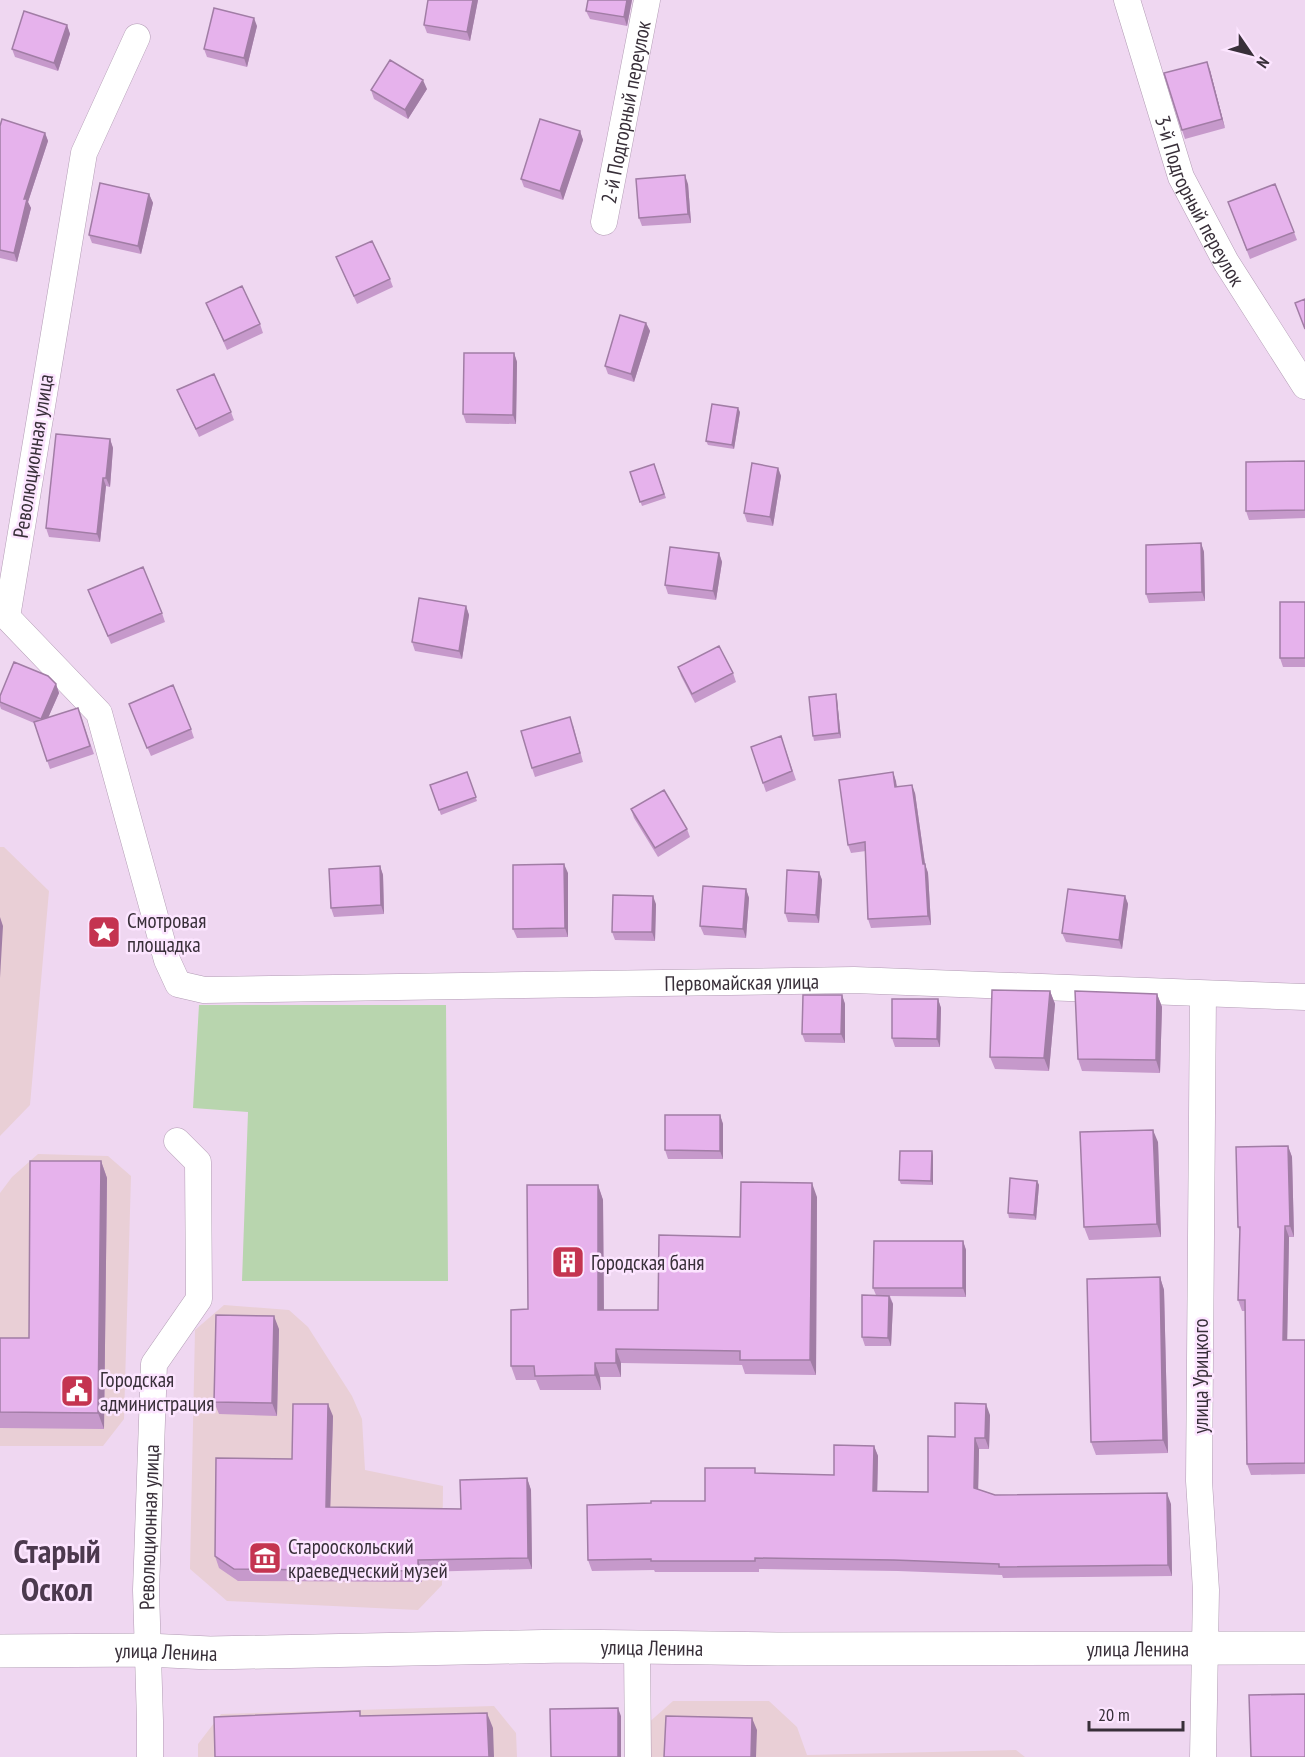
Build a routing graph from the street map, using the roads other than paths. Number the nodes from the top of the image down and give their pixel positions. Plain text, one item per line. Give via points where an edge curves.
1 (647, 0) edge
2 (1127, 0) edge
3 (137, 37) dead end
4 (604, 222) dead end
5 (1305, 386) edge
6 (3, 617) edge
7 (178, 984) joint
8 (1203, 994) junction
9 (1305, 997) edge
10 (177, 1141) dead end
11 (637, 1647) junction
12 (1204, 1648) junction
13 (1305, 1648) edge
14 (147, 1650) junction
15 (0, 1651) edge
16 (150, 1757) edge
17 (638, 1757) edge
18 (1203, 1757) edge

1 - 4 street, 2-й Подгорный переулок
2 - 5 street, 3-й Подгорный переулок via 1181,177 1226,262
3 - 6 street, Революционная улица via 84,153
6 - 7 street, Революционная улица via 99,713 167,960
7 - 8 street, Первомайская улица via 204,990 854,980
8 - 9 street, Первомайская улица
8 - 12 street, улица Урицкого via 1199,1481 1206,1590
10 - 14 street, Революционная улица via 198,1162 199,1299 154,1364
11 - 12 main road, улица Ленина
11 - 14 main road, улица Ленина via 210,1653
11 - 17 street
12 - 13 main road, улица Ленина
12 - 18 street, улица Урицкого
14 - 15 main road, улица Ленина
14 - 16 street, Революционная улица

